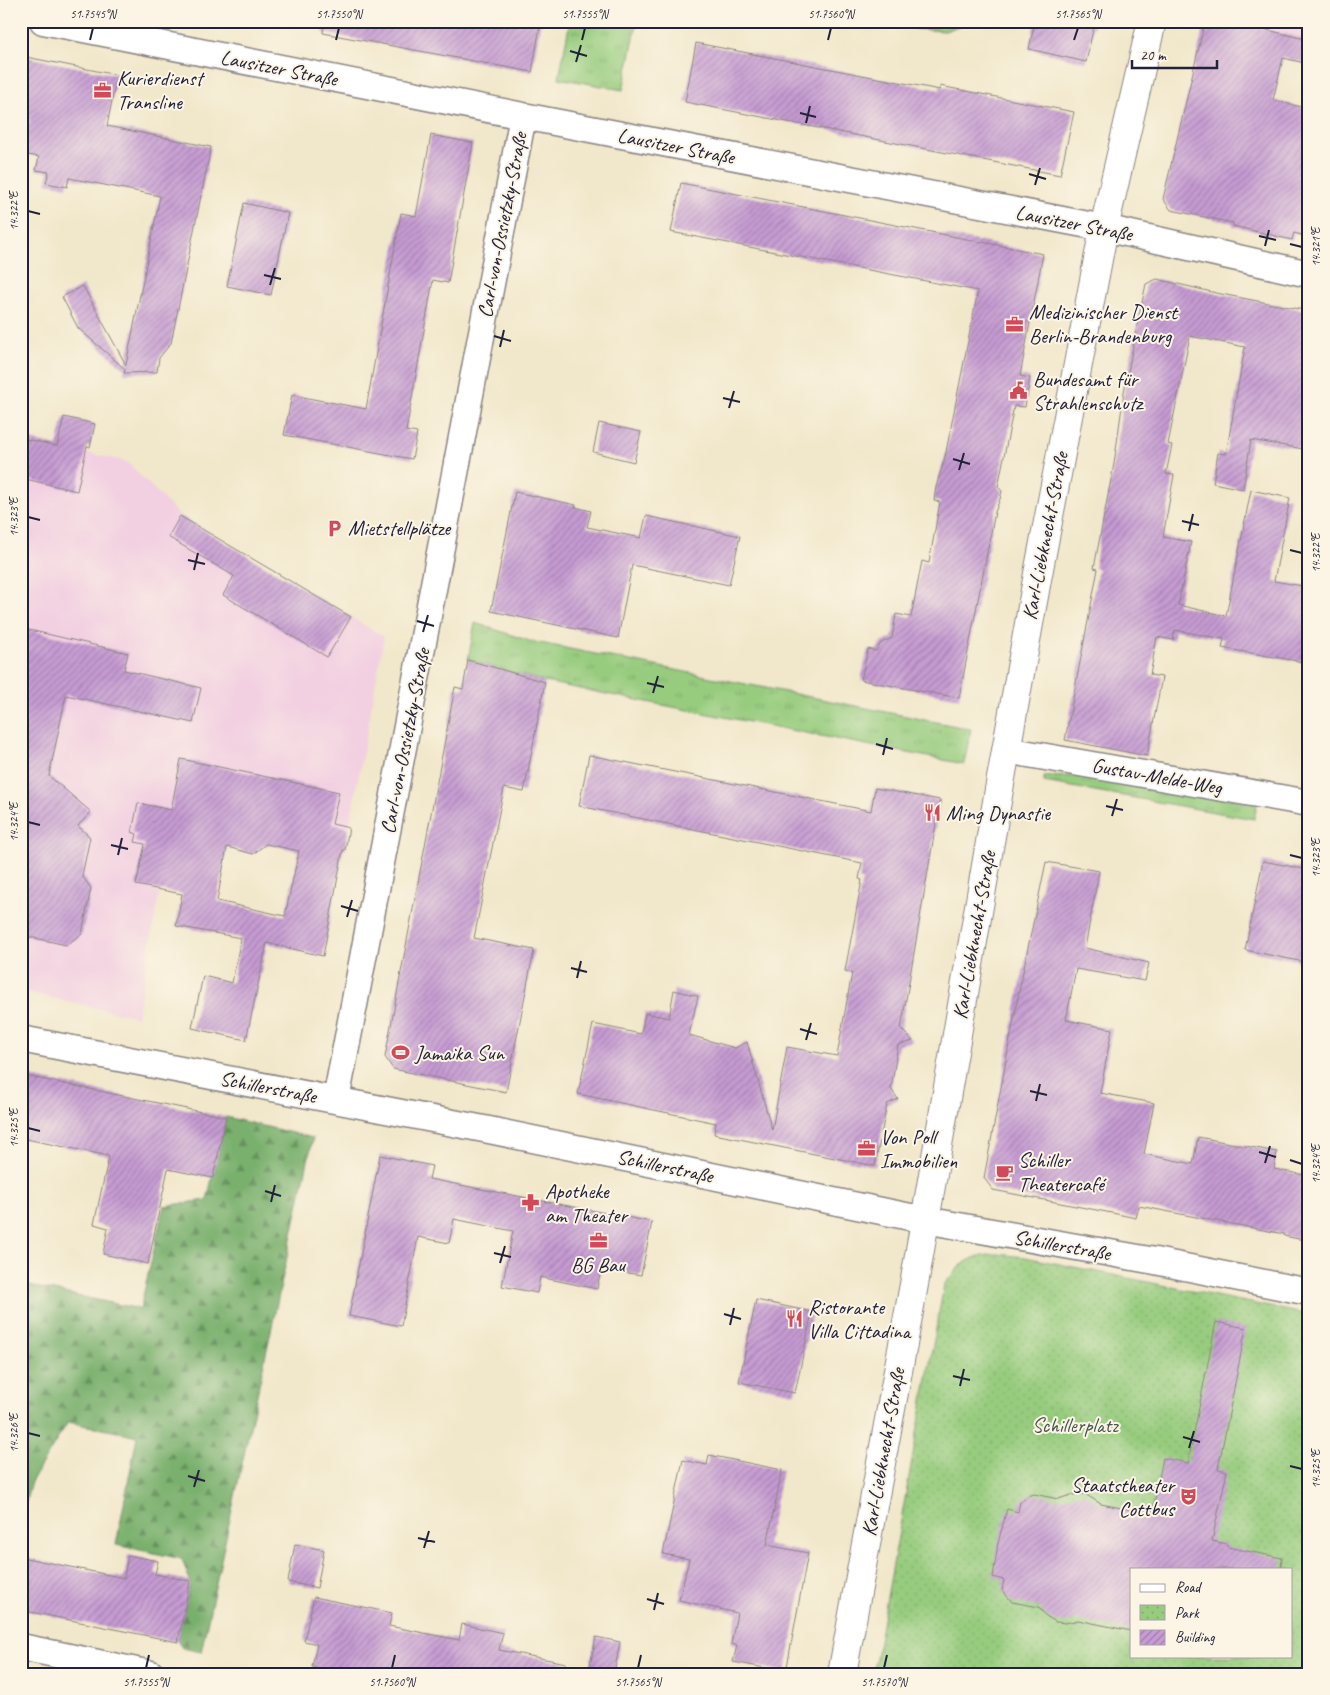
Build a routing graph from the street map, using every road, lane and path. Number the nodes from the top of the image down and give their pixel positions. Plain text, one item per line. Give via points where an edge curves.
1 (43, 21) edge
2 (1152, 21) edge
3 (523, 116) junction
4 (1104, 228) junction
5 (1309, 274) edge
6 (1006, 750) junction
7 (1309, 803) edge
8 (21, 1039) edge
9 (336, 1100) junction
10 (925, 1220) junction
11 (1309, 1292) edge
12 (21, 1647) edge
13 (151, 1674) edge
14 (842, 1674) edge

1 - 3 street, Lausitzer Straße
2 - 4 main road, Karl-Liebknecht-Straße
3 - 4 street, Lausitzer Straße
3 - 9 street, Carl-von-Ossietzky-Straße
4 - 5 street, Lausitzer Straße
4 - 6 main road, Karl-Liebknecht-Straße
6 - 7 street, Gustav-Melde-Weg
6 - 10 main road, Karl-Liebknecht-Straße
8 - 9 street, Schillerstraße
9 - 10 street, Schillerstraße
10 - 11 street, Schillerstraße
10 - 14 main road, Karl-Liebknecht-Straße
12 - 13 street

